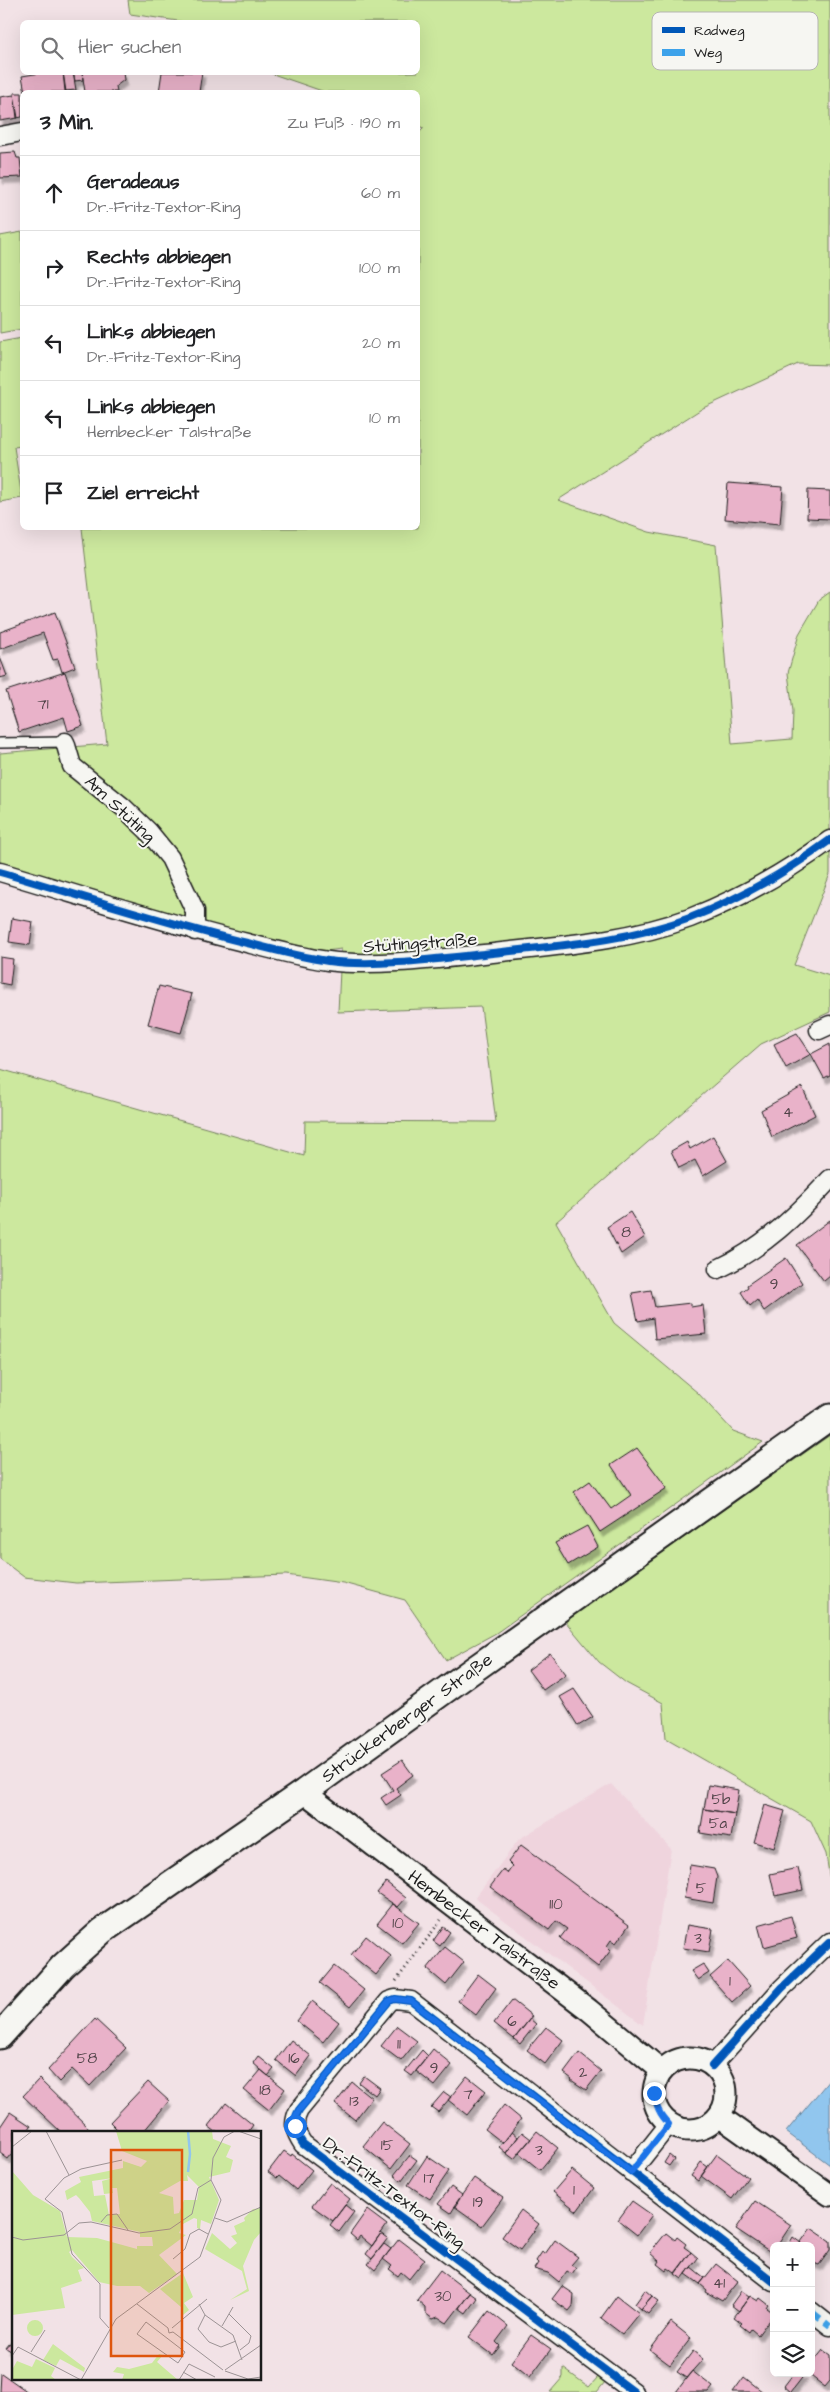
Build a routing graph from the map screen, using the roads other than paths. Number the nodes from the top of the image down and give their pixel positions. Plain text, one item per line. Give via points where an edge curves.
1 (20, 132) edge
2 (0, 136) edge
3 (65, 742) joint
4 (0, 743) edge
5 (830, 840) edge
6 (0, 872) edge
7 (195, 931) junction
8 (830, 1178) edge
9 (718, 1269) dead end
10 (830, 1418) edge
11 (304, 1792) junction
12 (830, 1942) edge
13 (0, 2036) edge
14 (712, 2066) junction
15 (662, 2071) junction
16 (719, 2116) junction
17 (669, 2124) junction
18 (631, 2172) junction
19 (830, 2195) edge
20 (770, 2279) edge
21 (815, 2314) edge
22 (830, 2326) edge
23 (634, 2392) edge

1 - 2 street
3 - 4 lane
3 - 7 street, Am Stüting via 72,766 123,807 170,858 195,911
5 - 7 street, Stütingstraße via 726,902 688,918 579,943 439,959 347,962 306,958
6 - 7 street, Stütingstraße
8 - 9 street via 790,1220 744,1256
10 - 11 main road, Strückerberger Straße
11 - 13 main road, Strückerberger Straße via 102,1930
11 - 15 street, Hembecker Talstraße via 589,2010
12 - 14 street via 782,1988
14 - 15 street via 695,2059 683,2059
14 - 16 street via 723,2080 726,2092
15 - 17 street via 654,2093 660,2115
16 - 17 street via 699,2129 686,2130
16 - 19 street
17 - 18 street
18 - 20 street
18 - 23 street, Dr.-Fritz-Textor-Ring via 411,2001 389,2001 294,2119 297,2135 303,2144
21 - 22 street

